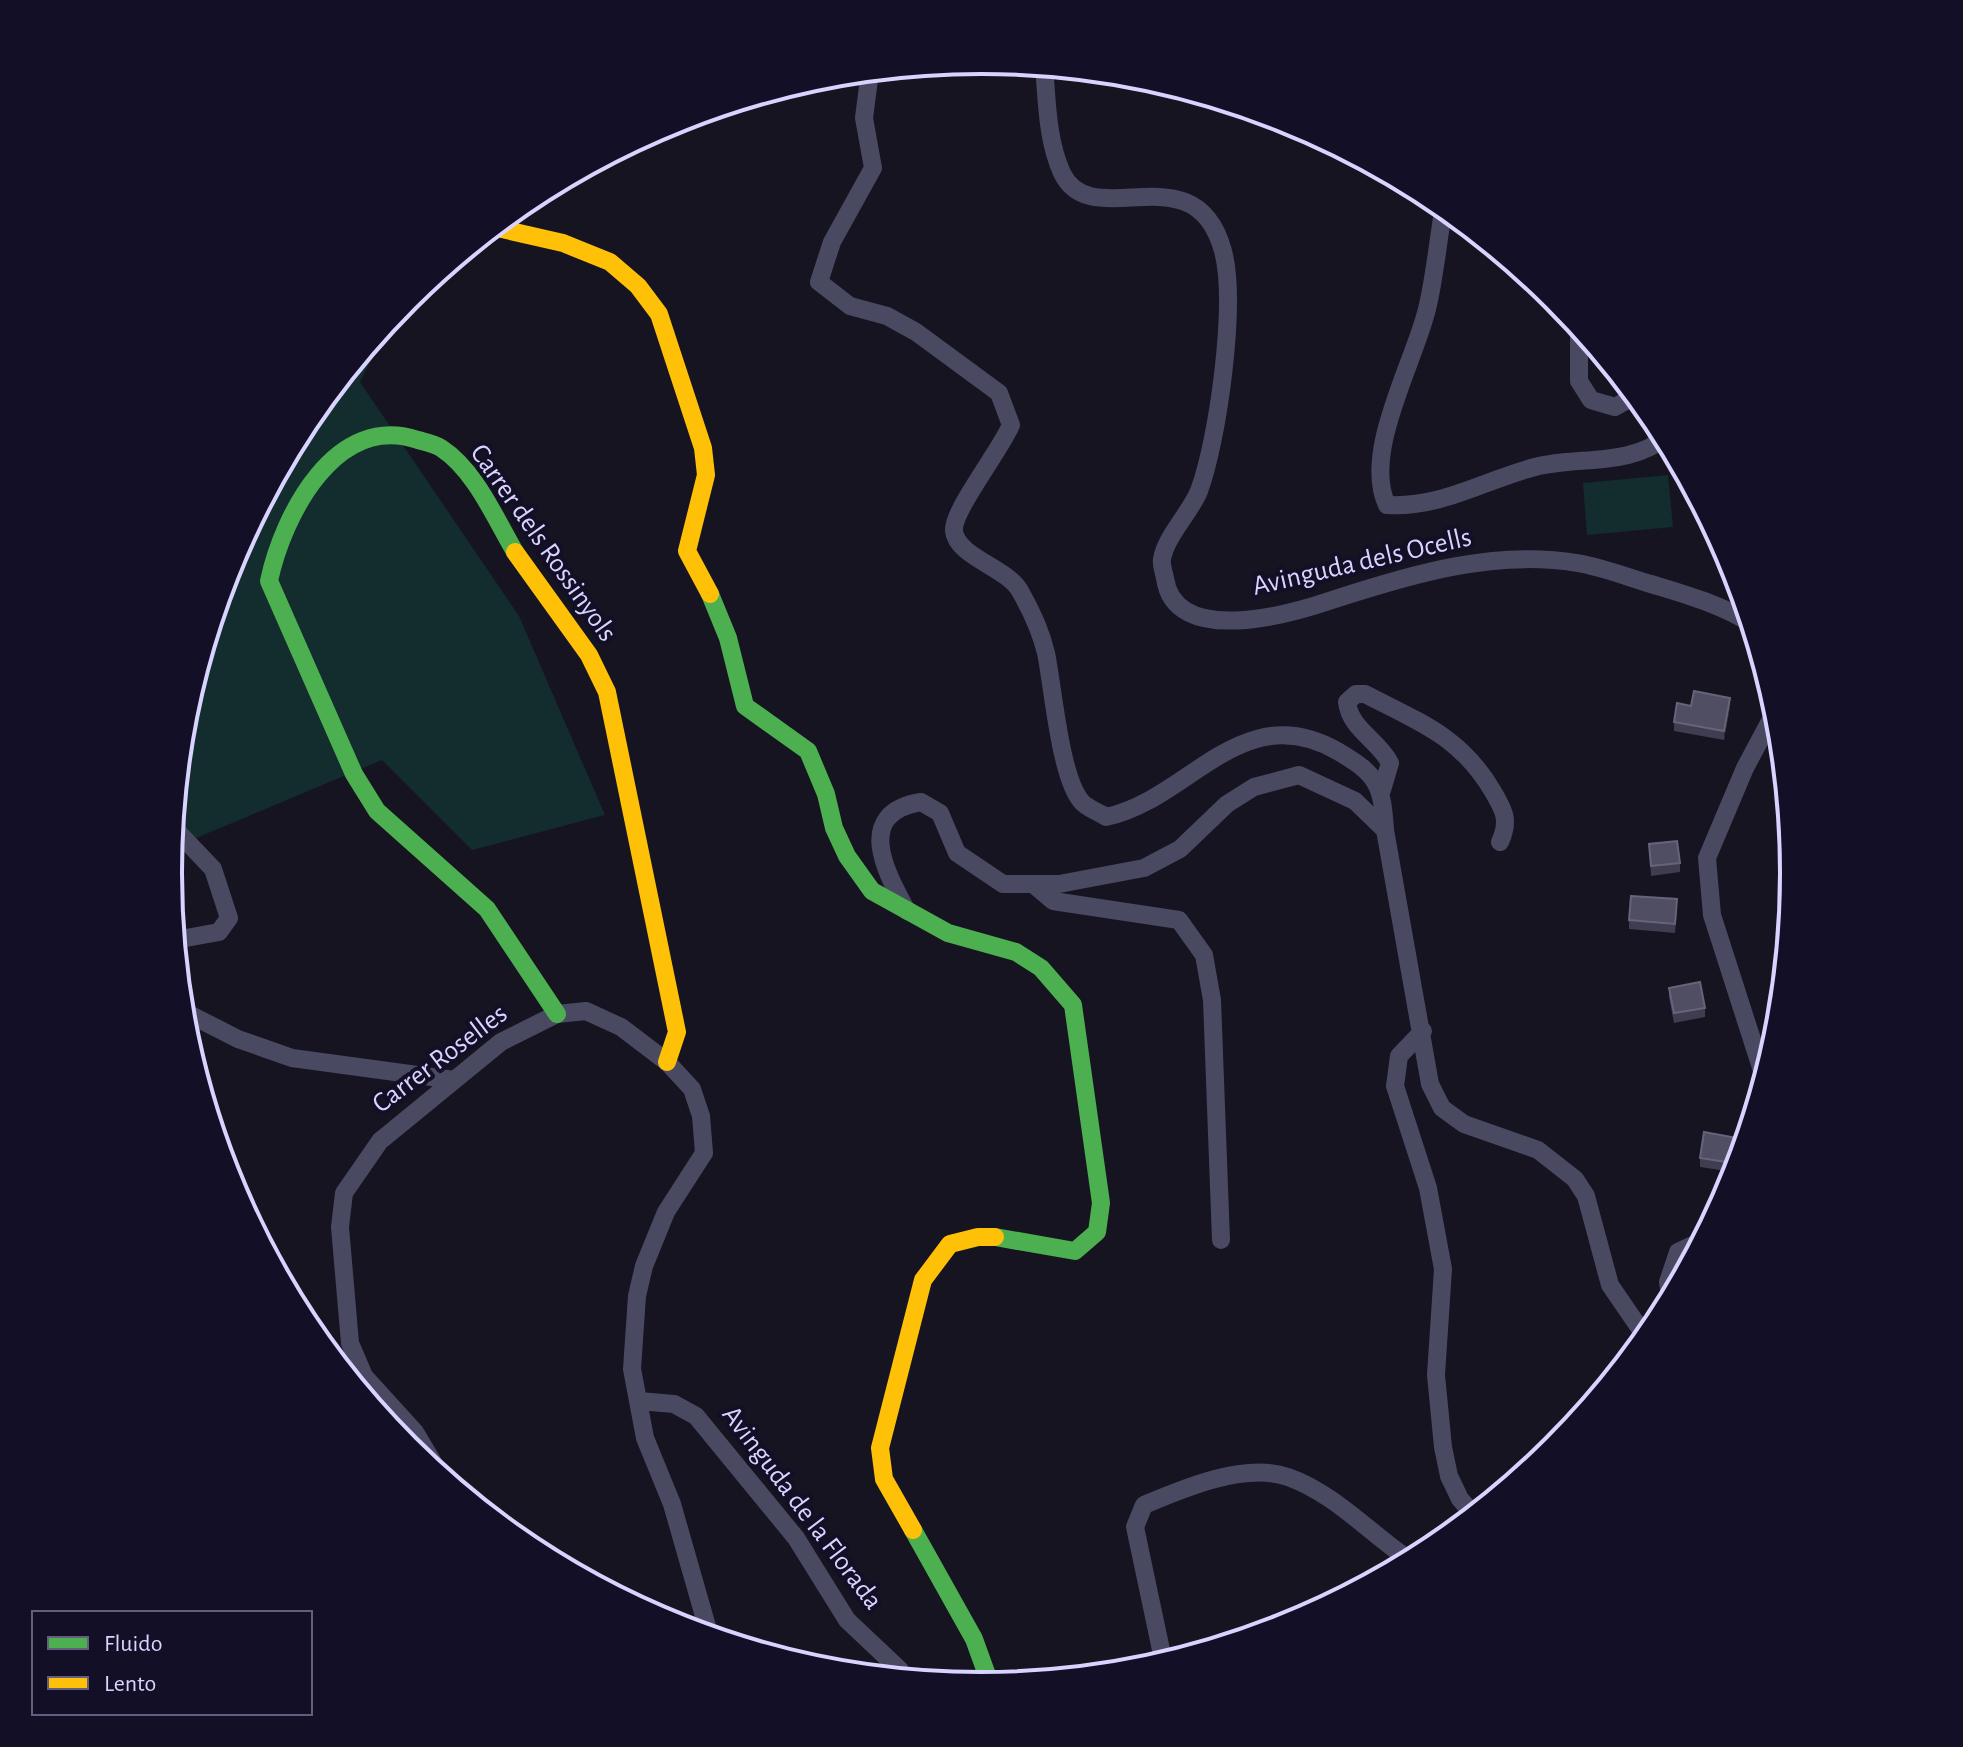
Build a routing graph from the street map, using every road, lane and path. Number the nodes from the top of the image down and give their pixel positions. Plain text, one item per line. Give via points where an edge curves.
1 (1045, 77) edge
2 (869, 82) edge
3 (1442, 220) edge
4 (507, 230) edge
5 (1579, 342) edge
6 (1626, 401) edge
7 (1655, 444) edge
8 (1738, 615) edge
9 (1767, 726) edge
10 (1382, 790) junction
11 (1385, 830) junction
12 (183, 838) edge
13 (1500, 842) dead end
14 (1033, 884) junction
15 (909, 913) junction
16 (185, 938) edge
17 (557, 1014) junction
18 (195, 1017) edge
19 (1423, 1031) junction
20 (1759, 1060) edge
21 (667, 1062) junction
22 (454, 1080) junction
23 (1221, 1240) dead end
24 (1688, 1247) edge
25 (1668, 1283) edge
26 (1639, 1328) edge
27 (639, 1401) junction
28 (423, 1446) edge
29 (1468, 1508) edge
30 (1401, 1554) edge
31 (706, 1624) edge
32 (1162, 1652) edge
33 (898, 1668) edge
34 (986, 1673) edge

1 - 8 street, Avinguda dels Ocells via 1051,137 1063,175 1080,194 1100,199 1180,197 1206,217 1222,249 1230,299 1211,455 1198,495 1162,558 1167,594 1183,611 1212,621 1296,612 1389,581 1519,559 1577,563 1722,605
2 - 10 street via 864,118 873,168 832,242 819,282 850,306 887,316 916,332 999,393 1011,425 1001,450 959,510 954,530 959,543 1016,583 1029,606 1045,650 1071,781 1081,802 1106,817 1133,812 1224,752 1279,735 1319,740 1365,768
3 - 7 street via 1426,310 1385,441 1379,489 1387,505 1416,506 1536,466 1620,456
4 - 15 street via 563,243 610,262 659,314 703,448 706,475 687,551 728,638 745,706 808,751 847,856 872,891
5 - 6 street via 1579,381 1591,400 1615,407
9 - 20 street via 1707,858 1712,915
10 - 11 street
10 - 13 street via 1390,763 1349,717 1347,702 1356,694 1428,727 1469,755 1505,811 1507,826
11 - 14 street via 1355,801 1299,775 1254,787 1227,804 1180,849 1144,868
11 - 19 street
12 - 16 street via 213,869 229,918 219,932
14 - 15 street via 1003,884 957,853 940,813 921,802 898,806 880,839 881,860
14 - 23 street via 1053,901 1179,920 1204,955 1212,1000
15 - 34 street via 948,933 1016,952 1041,968 1073,1005 1101,1203 1097,1232 1075,1251 1013,1238 978,1237 950,1244 923,1280 880,1448 889,1490 974,1639
17 - 21 street, Carrer Roselles via 586,1011 621,1027
17 - 21 street, Carrer dels Rossinyols via 487,909 377,811 354,774 269,581 276,548 298,501 339,454 370,436 401,434 440,447 464,469 607,692 677,1032
17 - 22 street, Carrer Roselles via 501,1042
18 - 22 street via 292,1058
19 - 26 street via 1430,1084 1442,1108 1464,1124 1538,1150 1575,1179 1586,1196 1610,1285
19 - 29 street via 1399,1056 1395,1086 1428,1188 1443,1269 1436,1375 1443,1447 1449,1476
21 - 27 street, Carrer Roselles via 692,1089 704,1153 666,1212 644,1266 632,1339
22 - 28 street, Carrer Roselles via 402,1120 354,1174 344,1193 340,1227 350,1343 364,1376
24 - 25 street via 1678,1252
27 - 31 street, Carrer Roselles via 645,1438 672,1504
27 - 33 street, Avinguda de la Florada via 674,1404 696,1416 796,1538 847,1620
30 - 32 street via 1286,1476 1199,1481 1144,1505 1135,1527

